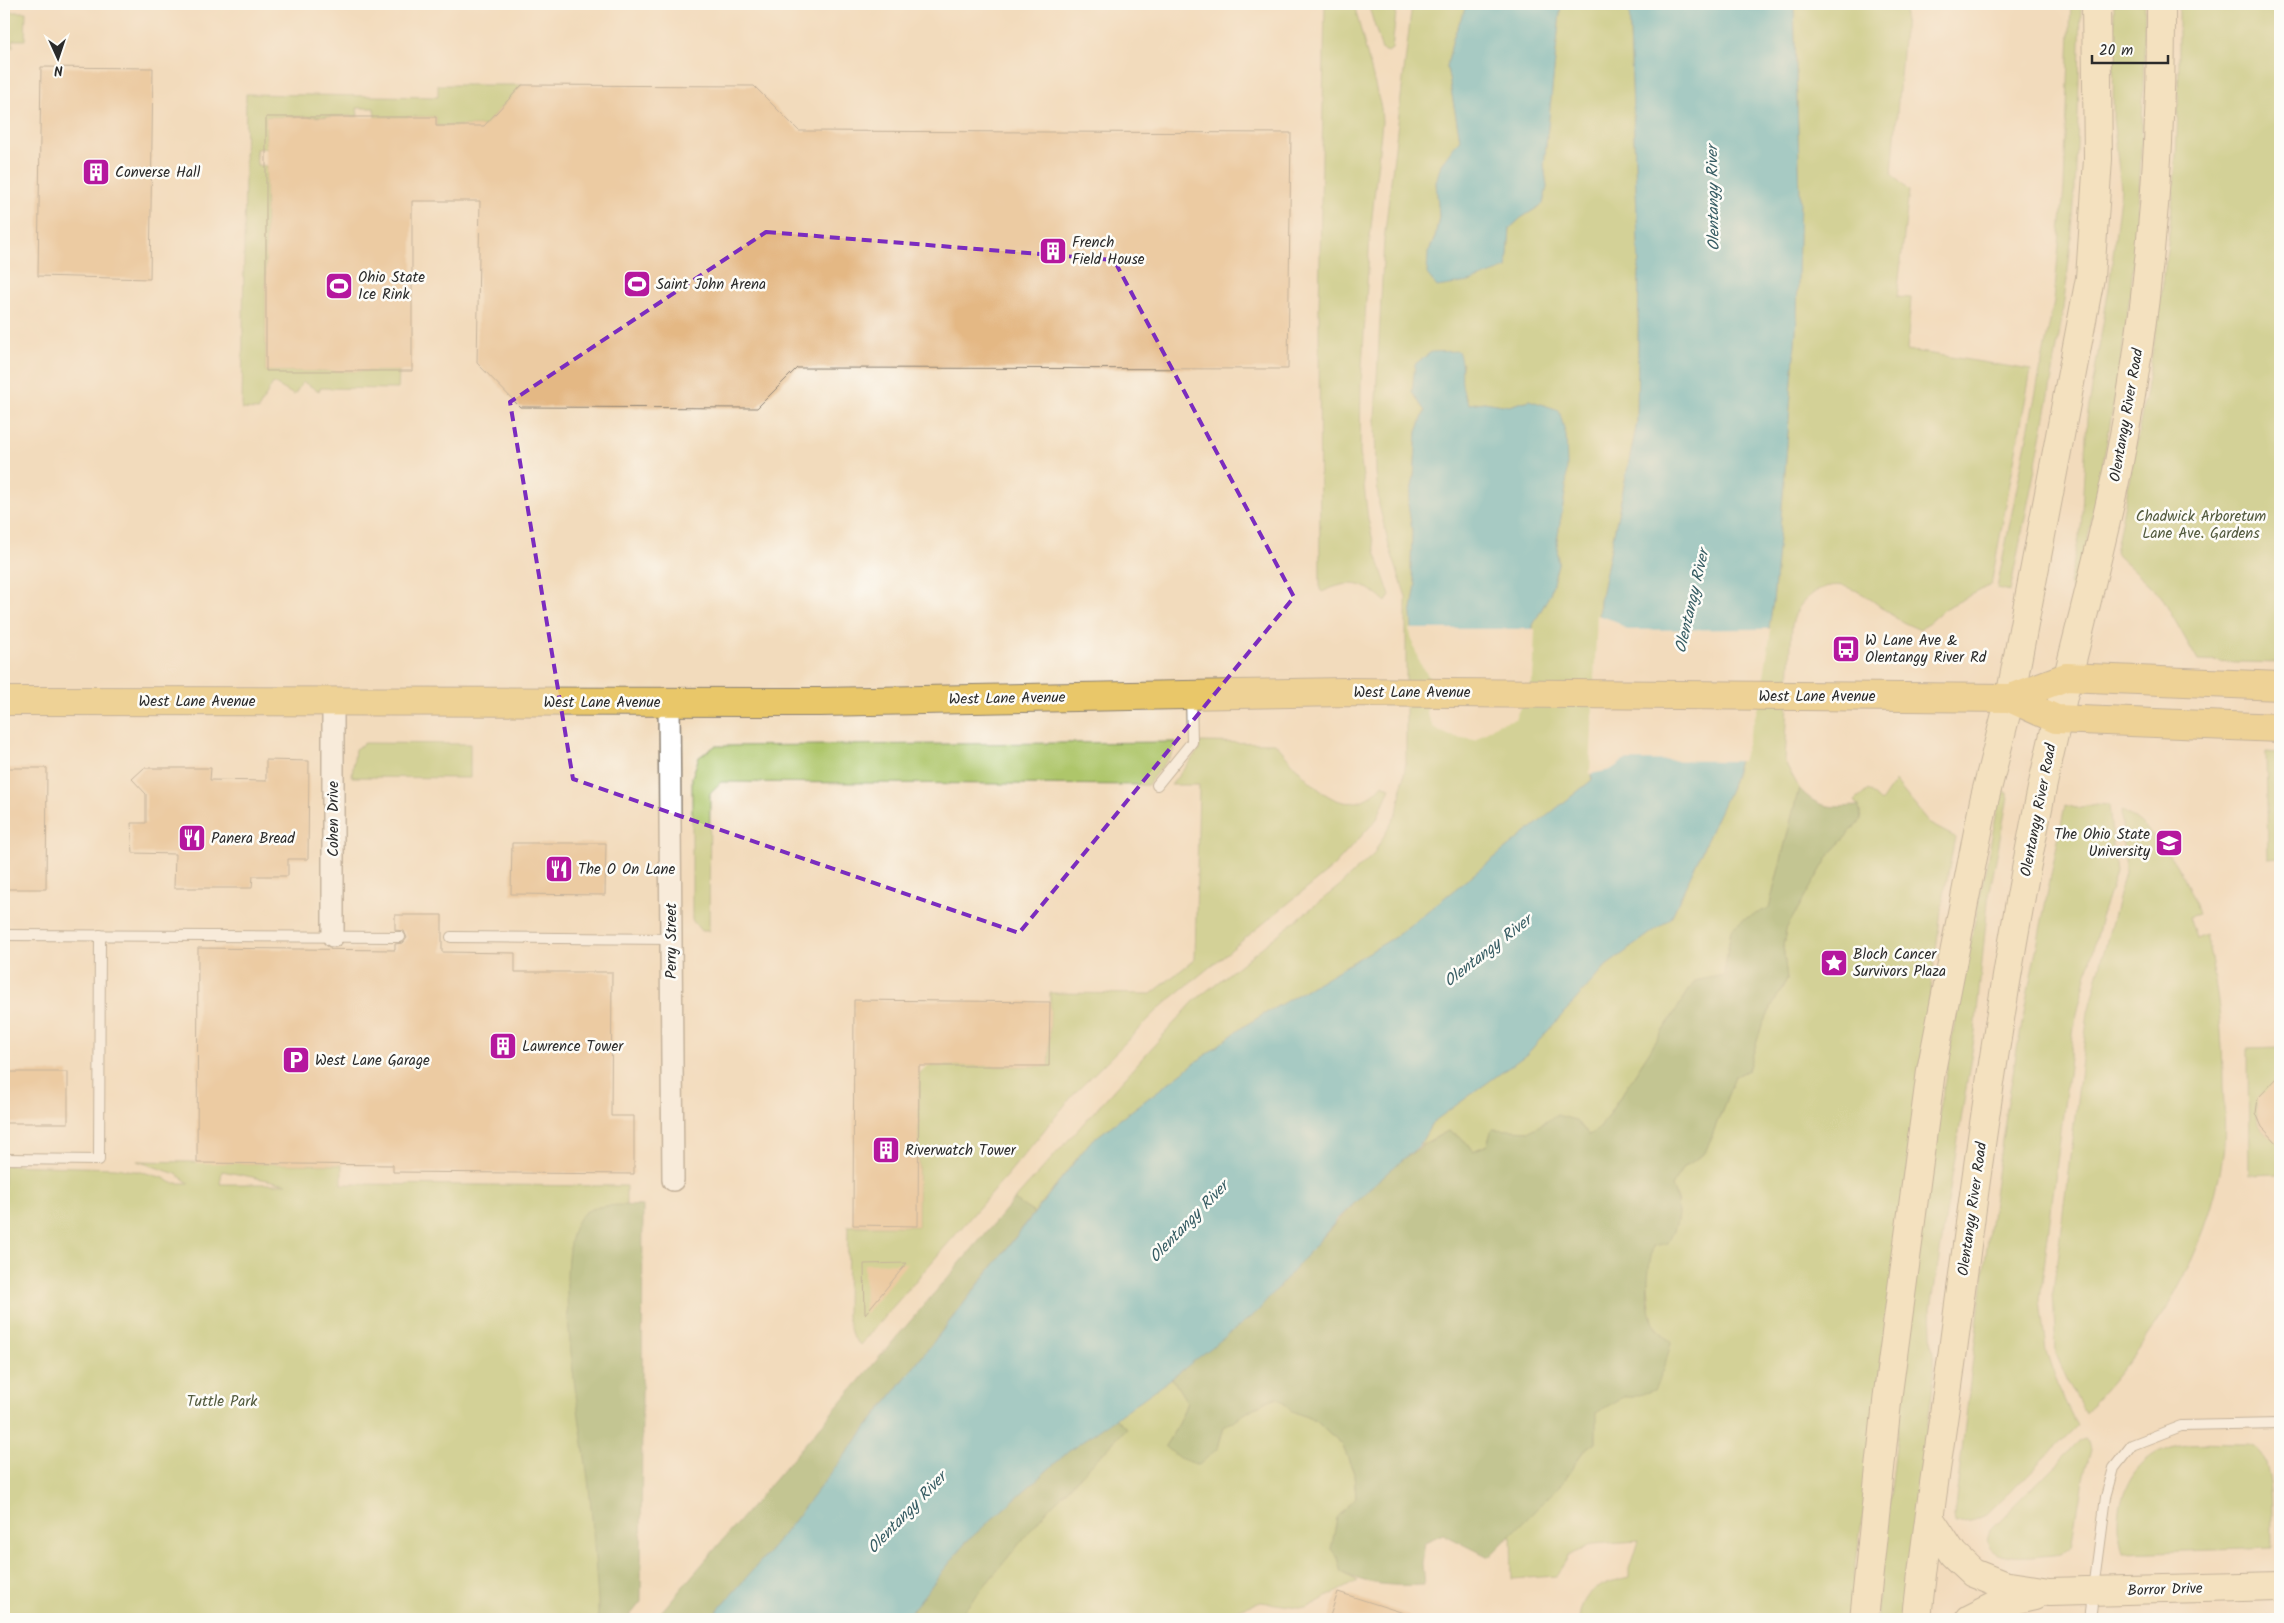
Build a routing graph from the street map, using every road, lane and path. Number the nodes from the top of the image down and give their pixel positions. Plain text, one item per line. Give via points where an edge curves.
1 (2096, 4) edge
2 (2161, 4) edge
3 (2066, 677) junction
4 (2280, 686) edge
5 (1192, 695) junction
6 (2010, 698) junction
7 (4, 701) edge
8 (333, 702) junction
9 (669, 702) junction
10 (2056, 719) junction
11 (2280, 728) edge
12 (1157, 785) dead end
13 (4, 935) edge
14 (100, 935) junction
15 (333, 936) junction
16 (450, 936) dead end
17 (400, 937) dead end
18 (671, 939) junction
19 (4, 1159) edge
20 (673, 1180) dead end
21 (2280, 1424) edge
22 (1930, 1519) junction
23 (2280, 1586) edge
24 (2094, 1591) junction
25 (2049, 1592) junction
26 (1864, 1619) edge
27 (1917, 1619) edge
28 (1970, 1619) edge
29 (2090, 1619) edge

1 - 6 main road via 2098,159 2090,278
2 - 3 main road, Olentangy River Road via 2162,72 2143,323 2119,461
3 - 4 main road, West Lane Avenue
3 - 6 main road, West Lane Avenue
3 - 10 main road, Olentangy River Road
5 - 6 main road, West Lane Avenue via 1344,692
5 - 9 main road, West Lane Avenue
5 - 12 lane via 1192,742
6 - 10 main road, West Lane Avenue
6 - 26 main road via 1984,801 1931,1071 1888,1393
7 - 8 main road, West Lane Avenue
8 - 9 main road, West Lane Avenue
8 - 15 street, Cohen Drive
9 - 18 street, Perry Street
10 - 11 main road, West Lane Avenue
10 - 22 main road, Olentangy River Road via 1982,1131
13 - 14 lane
14 - 15 lane
14 - 19 lane via 99,1160
15 - 17 lane
16 - 18 lane
18 - 20 street, Perry Street
21 - 24 lane via 2180,1426 2132,1445 2114,1468 2110,1482
22 - 25 main road via 1953,1554 1973,1573 2003,1585
22 - 27 main road, Olentangy River Road
23 - 24 main road, Borror Drive
24 - 25 main road, Borror Drive
24 - 29 lane
25 - 28 main road via 2004,1602

